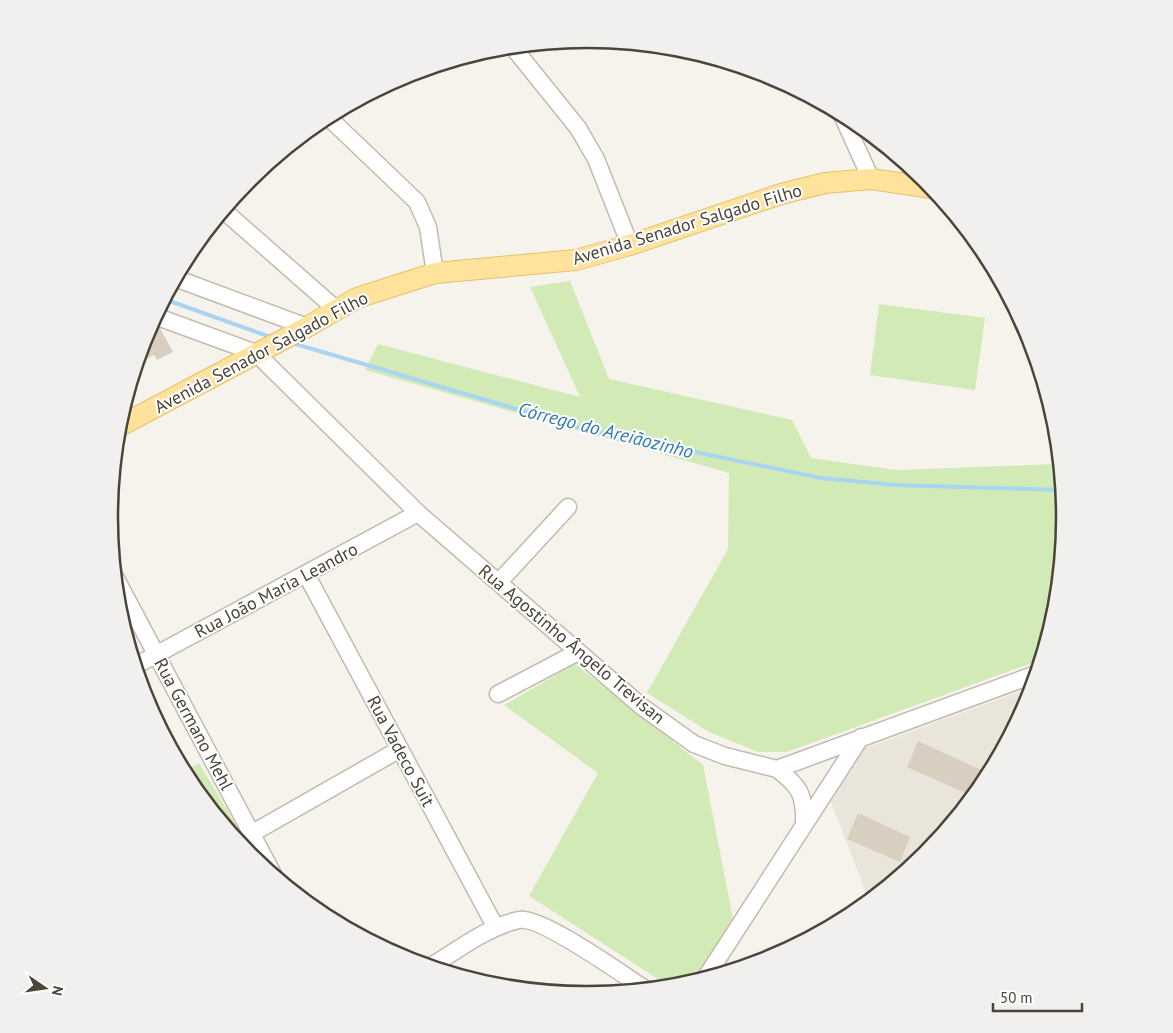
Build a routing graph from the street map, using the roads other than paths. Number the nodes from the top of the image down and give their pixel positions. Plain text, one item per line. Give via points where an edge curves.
1 (518, 53) edge
2 (333, 122) edge
3 (848, 128) edge
4 (872, 179) junction
5 (919, 186) edge
6 (228, 214) edge
7 (630, 245) junction
8 (435, 273) junction
9 (181, 280) edge
10 (337, 310) junction
11 (161, 319) edge
12 (308, 327) junction
13 (256, 353) junction
14 (128, 422) edge
15 (568, 507) dead end
16 (418, 513) junction
17 (306, 574) junction
18 (499, 582) junction
19 (125, 594) edge
20 (578, 652) junction
21 (158, 654) junction
22 (141, 663) edge
23 (1027, 677) edge
24 (498, 694) dead end
25 (861, 737) junction
26 (400, 749) junction
27 (777, 768) junction
28 (803, 826) junction
29 (251, 834) junction
30 (263, 855) edge
31 (496, 928) junction
32 (438, 962) edge
33 (711, 969) edge
34 (636, 982) edge

1 - 7 street via 578,128 596,159
2 - 8 street via 418,202 428,227
3 - 4 street
4 - 5 main road, Avenida Senador Salgado Filho
4 - 7 main road, Avenida Senador Salgado Filho via 825,183 781,194
6 - 10 street
7 - 8 main road, Avenida Senador Salgado Filho via 549,264
8 - 10 main road, Avenida Senador Salgado Filho via 357,298
9 - 12 street
10 - 12 main road, Avenida Senador Salgado Filho
11 - 13 street
12 - 13 main road, Avenida Senador Salgado Filho
13 - 14 main road, Avenida Senador Salgado Filho
13 - 16 street, Rua Agostinho Ângelo Trevisan
15 - 18 street
16 - 17 street, Rua João Maria Leandro
16 - 18 street, Rua Agostinho Ângelo Trevisan
17 - 21 street, Rua João Maria Leandro
17 - 26 street, Rua Vadeco Suit
18 - 20 street, Rua Agostinho Ângelo Trevisan
19 - 21 street, Rua Germano Mehl
20 - 24 street
20 - 27 street, Rua Agostinho Ângelo Trevisan via 641,706 694,744 733,758
21 - 22 street, Rua João Maria Leandro
21 - 29 street, Rua Germano Mehl
23 - 25 street
25 - 27 street
25 - 28 street
26 - 29 street
26 - 31 street, Rua Vadeco Suit
27 - 28 street via 795,782 805,803
28 - 33 street
29 - 30 street, Rua Germano Mehl
31 - 32 street
31 - 34 street via 521,920 544,925

